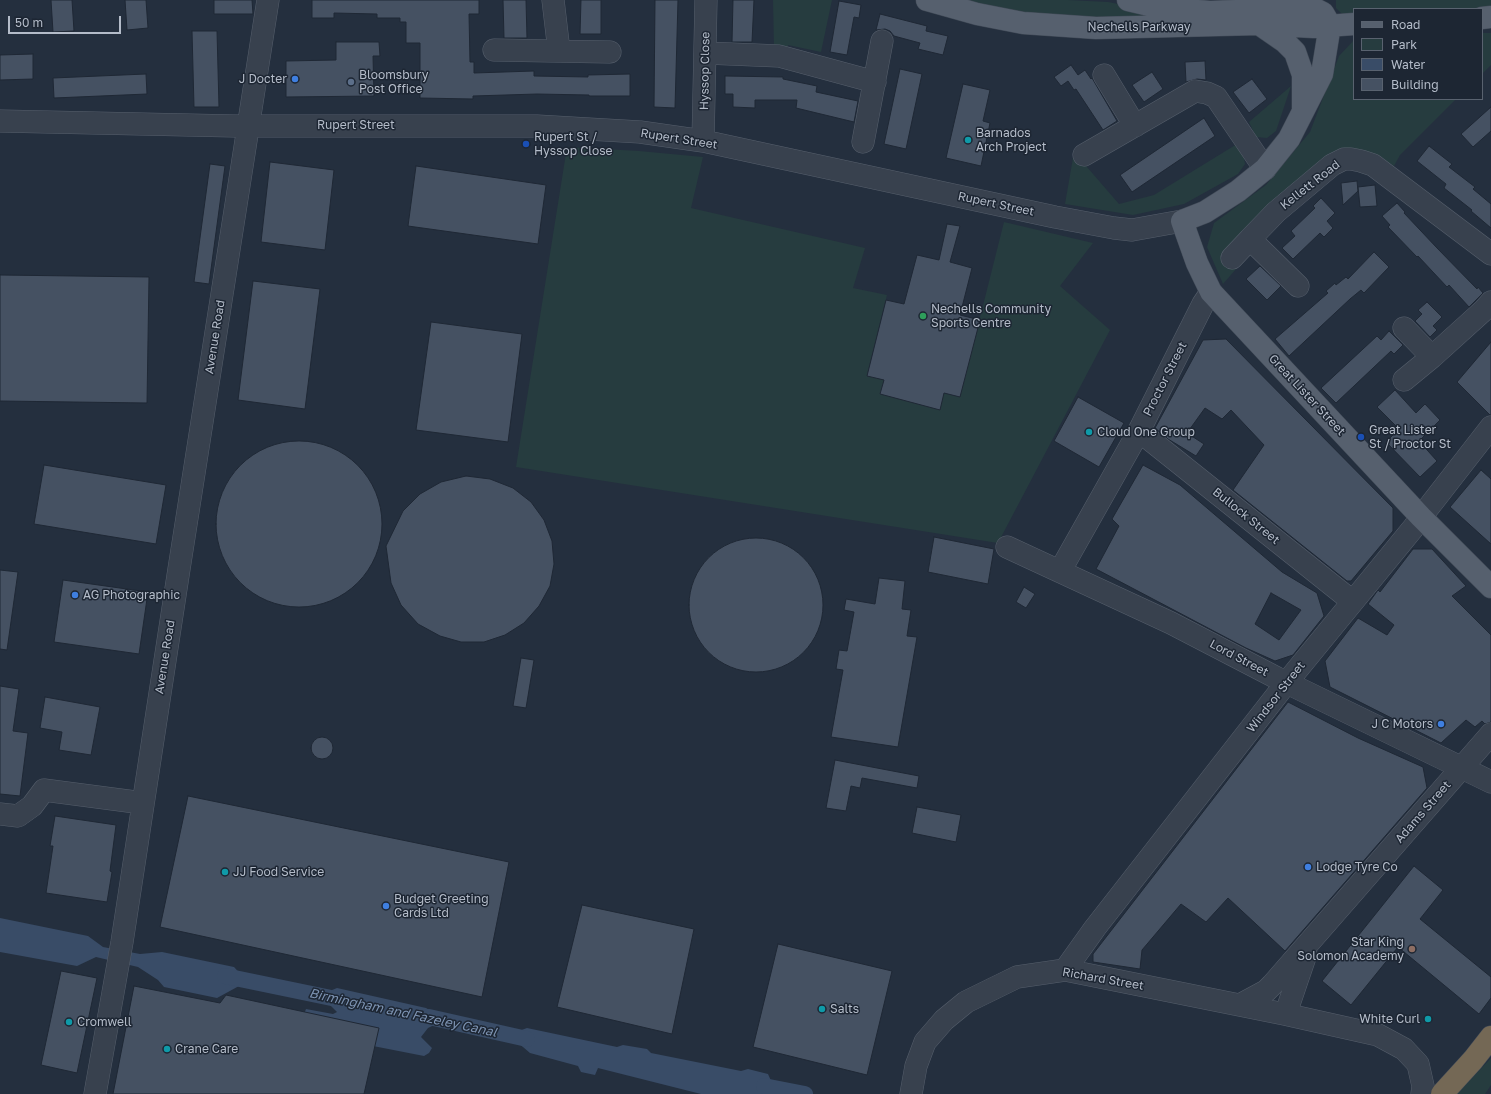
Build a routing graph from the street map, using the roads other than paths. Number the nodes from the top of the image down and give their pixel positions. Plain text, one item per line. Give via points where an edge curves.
1 (268, 0) edge
2 (553, 0) edge
3 (706, 0) edge
4 (927, 0) edge
5 (1128, 0) edge
6 (1317, 15) edge
7 (1259, 24) junction
8 (1353, 24) edge
9 (882, 41) dead end
10 (494, 50) dead end
11 (559, 51) junction
12 (610, 52) dead end
13 (706, 53) junction
14 (1104, 75) dead end
15 (875, 82) junction
16 (1302, 113) junction
17 (0, 121) edge
18 (248, 125) junction
19 (1135, 126) junction
20 (703, 142) junction
21 (863, 142) dead end
22 (1084, 155) dead end
23 (1265, 169) junction
24 (1182, 221) junction
25 (1250, 239) junction
26 (1491, 254) edge
27 (1232, 258) dead end
28 (1298, 286) dead end
29 (1211, 292) junction
30 (1491, 302) edge
31 (1404, 328) dead end
32 (1432, 357) junction
33 (1404, 380) dead end
34 (1491, 427) edge
35 (1139, 431) junction
36 (1421, 517) junction
37 (1007, 547) dead end
38 (1060, 571) junction
39 (1491, 588) edge
40 (1352, 601) junction
41 (1287, 682) junction
42 (1491, 734) edge
43 (1461, 768) junction
44 (1491, 782) edge
45 (143, 803) junction
46 (0, 814) edge
47 (1309, 945) junction
48 (1065, 970) junction
49 (1266, 991) junction
50 (1240, 1005) junction
51 (1287, 1014) junction
52 (1491, 1037) edge
53 (911, 1091) edge
54 (95, 1094) edge
55 (1422, 1094) edge
56 (1442, 1094) edge

1 - 18 street, Avenue Road
2 - 11 street
3 - 13 street, Hyssop Close
4 - 7 main road, Nechells Parkway via 977,14 1049,25 1104,28
5 - 6 main road via 1162,8 1210,12
6 - 7 main road, Nechells Parkway
6 - 8 main road, Nechells Parkway
6 - 16 main road, Rupert Street via 1322,74
7 - 16 main road via 1295,52 1303,75
9 - 15 street
10 - 11 street
11 - 12 street
13 - 15 street via 779,56
13 - 20 street, Hyssop Close
14 - 19 street
15 - 21 street
16 - 23 main road, Rupert Street via 1289,139
17 - 18 street, Rupert Street
18 - 20 street, Rupert Street via 537,126 640,132
18 - 45 street, Avenue Road
19 - 22 street
19 - 23 street via 1195,91 1207,93 1216,97
20 - 24 street, Rupert Street via 1114,228 1132,230
23 - 24 main road, Rupert Street via 1238,191 1205,212
24 - 29 main road, Great Lister Street
25 - 26 street, Kellett Road via 1276,212 1332,165 1344,159 1351,159 1373,165
25 - 27 street, Kellett Road
25 - 28 street
29 - 35 street, Proctor Street
29 - 36 main road, Great Lister Street
30 - 32 street
31 - 32 street
32 - 33 street
34 - 36 street, Windsor Street
35 - 38 street, Proctor Street
35 - 40 street, Bullock Street
36 - 39 main road, Great Lister Street
36 - 40 street, Windsor Street
37 - 38 street, Lord Street
38 - 41 street, Lord Street via 1171,623
40 - 41 street, Windsor Street
41 - 43 street, Lord Street
41 - 48 street, Windsor Street
42 - 43 street, Adams Street
43 - 44 street, Lord Street
43 - 47 street, Adams Street
45 - 46 street via 44,790 32,806 18,816
45 - 54 street, Avenue Road
47 - 49 street, Adams Street
47 - 51 street, Adams Street via 1288,1004
48 - 50 street, Richard Street
48 - 53 street, Richard Street via 1017,977 966,1002 944,1020 925,1042 916,1066
49 - 50 street, Adams Street
49 - 51 street
50 - 51 street, Richard Street
51 - 55 street, Richard Street via 1378,1035 1404,1049 1418,1064 1423,1086
52 - 56 highway

